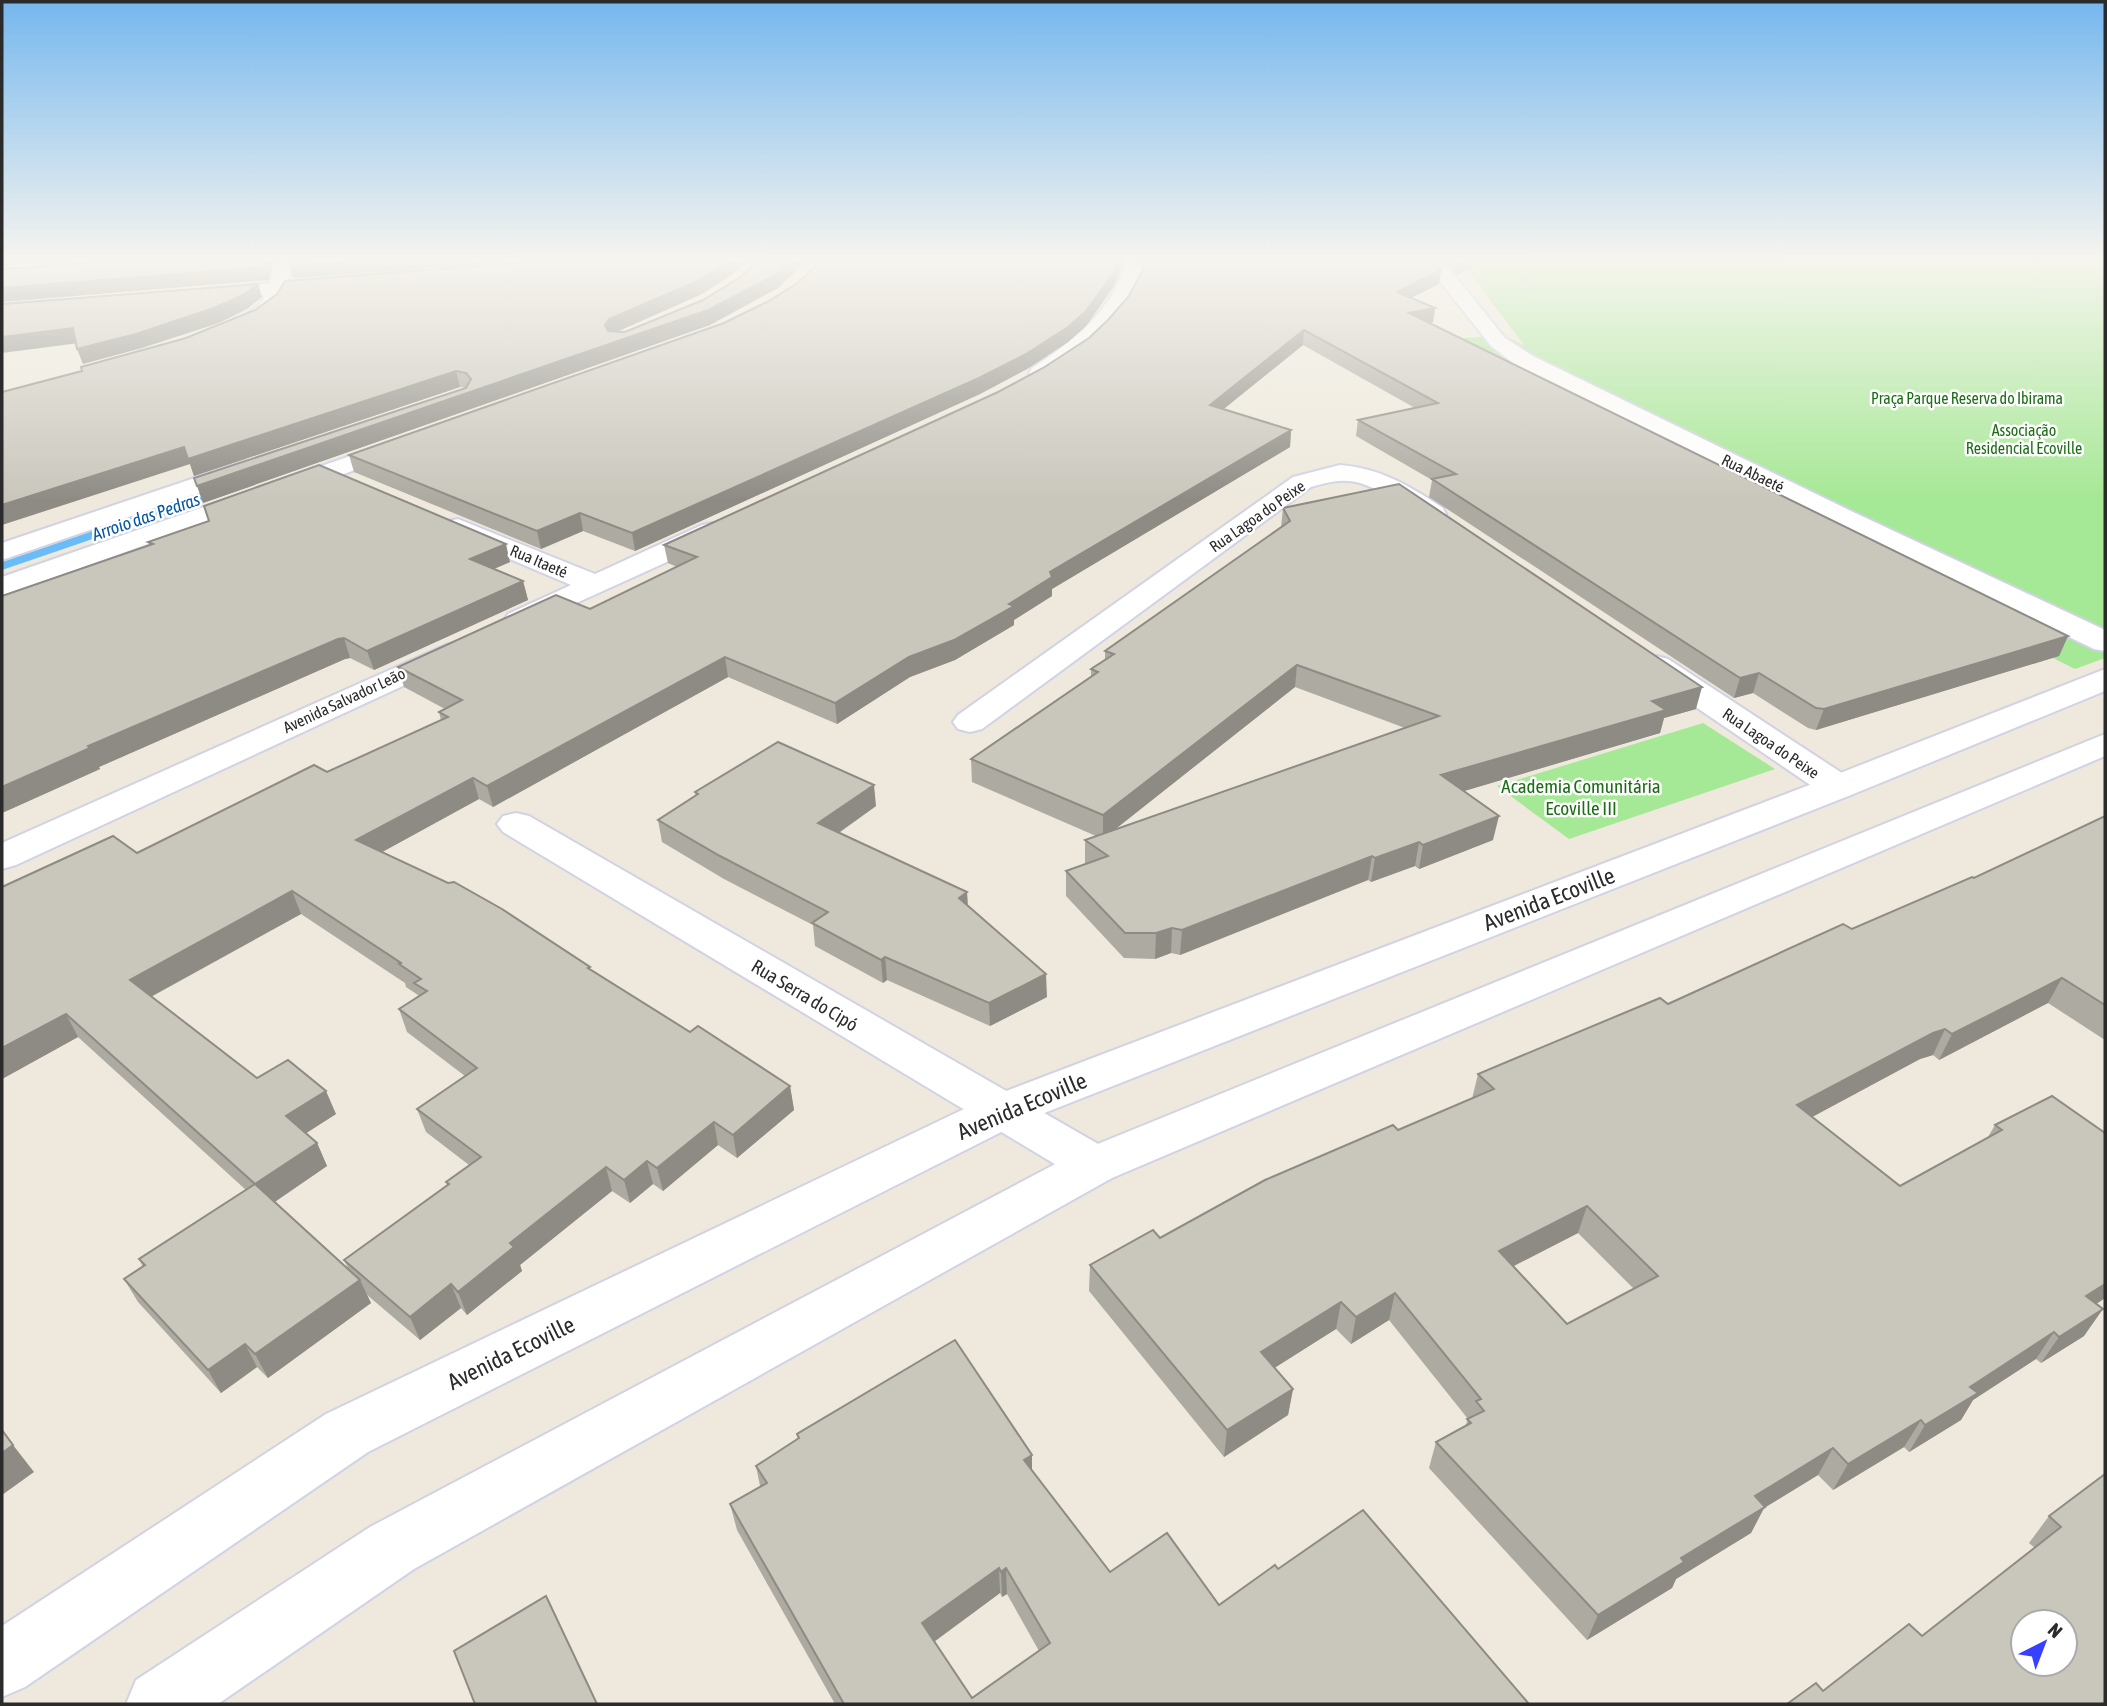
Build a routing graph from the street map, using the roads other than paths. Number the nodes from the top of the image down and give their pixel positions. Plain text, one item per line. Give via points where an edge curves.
1 (1085, 341) edge
2 (1497, 341) edge
3 (1018, 386) edge
4 (418, 439) edge
5 (266, 462) edge
6 (327, 472) junction
7 (365, 488) edge
8 (429, 515) edge
9 (743, 516) edge
10 (1452, 527) edge
11 (2, 552) edge
12 (596, 585) junction
13 (2, 587) edge
14 (2105, 642) edge
15 (1634, 651) edge
16 (2105, 678) edge
17 (970, 722) dead end
18 (2105, 744) edge
19 (1838, 787) junction
20 (516, 824) dead end
21 (2, 857) edge
22 (1002, 1111) junction
23 (1094, 1165) junction
24 (2, 1664) edge
25 (160, 1704) edge

1 - 3 street
2 - 14 street, Rua Abaeté via 1525,360 1841,517
4 - 6 street
5 - 11 street
6 - 7 street
6 - 13 street
8 - 12 street, Rua Itaeté
9 - 12 street, Avenida Salvador Leão
10 - 17 street, Rua Lagoa do Peixe via 1384,481 1335,472 1302,482
12 - 21 street, Avenida Salvador Leão
15 - 19 street, Rua Lagoa do Peixe
16 - 19 street, Avenida Ecoville
18 - 23 street
19 - 22 street, Avenida Ecoville
20 - 22 street, Rua Serra do Cipó
22 - 23 street, Rua Serra do Cipó
22 - 24 street, Avenida Ecoville via 347,1433
23 - 25 street via 392,1548

